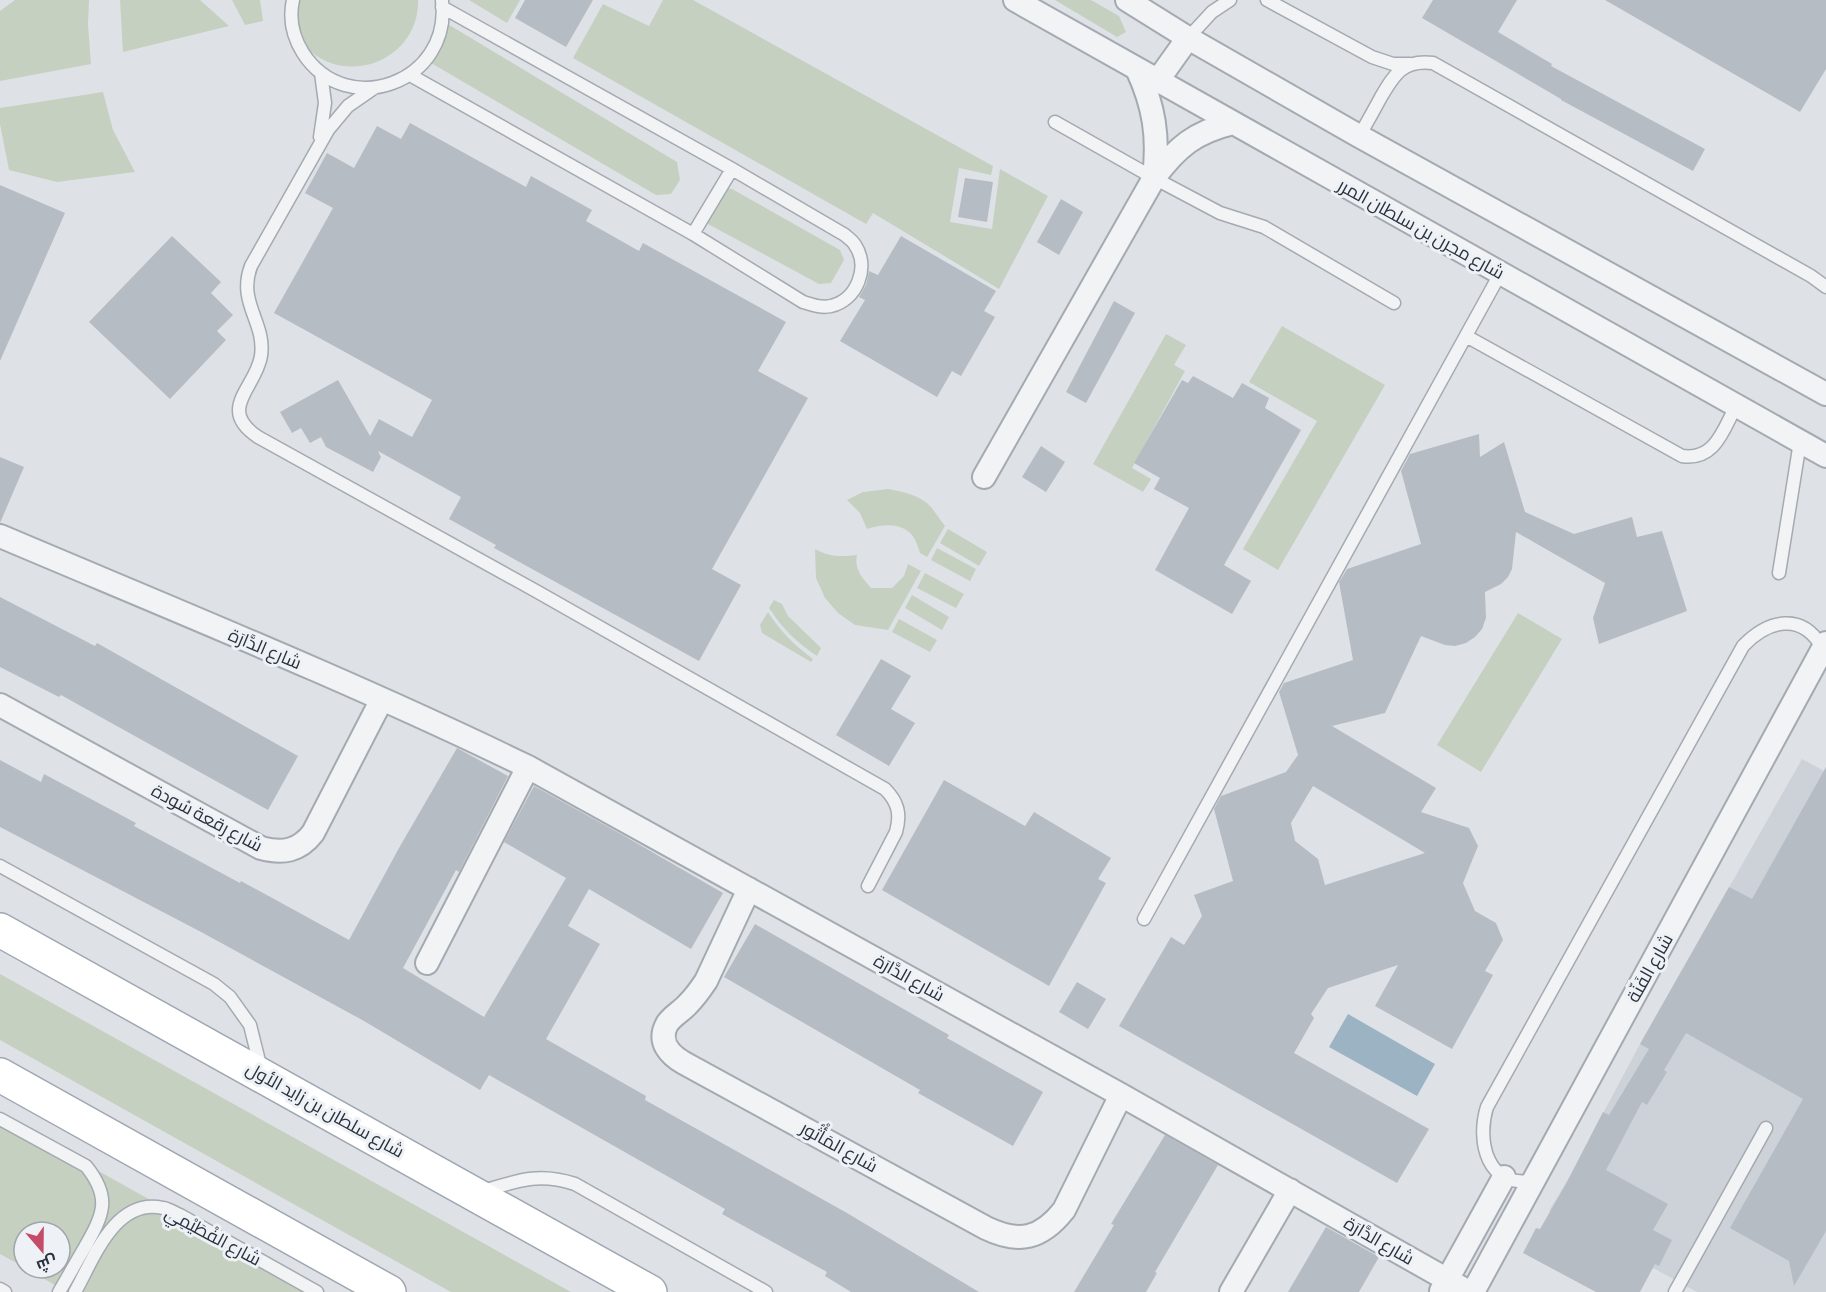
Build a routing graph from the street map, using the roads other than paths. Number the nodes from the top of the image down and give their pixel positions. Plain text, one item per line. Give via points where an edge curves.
1 (293, 0) edge
2 (1015, 0) edge
3 (1126, 0) edge
4 (1230, 0) edge
5 (1267, 0) edge
6 (442, 4) edge
7 (1188, 38) junction
8 (1414, 63) junction
9 (1137, 69) junction
10 (321, 73) junction
11 (410, 75) junction
12 (1158, 80) junction
13 (374, 88) junction
14 (1055, 122) dead end
15 (1233, 123) junction
16 (1359, 135) junction
17 (319, 143) junction
18 (732, 169) junction
19 (1154, 178) junction
20 (693, 234) junction
21 (1500, 273) junction
22 (1826, 287) edge
23 (1394, 303) dead end
24 (1466, 336) junction
25 (1826, 394) edge
26 (1736, 406) junction
27 (1800, 442) junction
28 (1826, 456) edge
29 (984, 477) dead end
30 (0, 536) edge
31 (1779, 573) dead end
32 (1825, 646) edge
33 (382, 699) junction
34 (0, 705) edge
35 (528, 767) junction
36 (0, 866) edge
37 (868, 886) dead end
38 (749, 889) junction
39 (1144, 919) dead end
40 (0, 930) edge
41 (427, 963) dead end
42 (0, 1075) edge
43 (263, 1076) junction
44 (1121, 1095) junction
45 (0, 1119) edge
46 (1766, 1128) dead end
47 (1504, 1177) junction
48 (1535, 1180) junction
49 (1290, 1190) junction
50 (474, 1193) junction
51 (1443, 1286) edge
52 (0, 1289) edge
53 (5, 1292) edge
54 (59, 1292) edge
55 (75, 1292) edge
56 (317, 1292) edge
57 (388, 1292) edge
58 (650, 1292) edge
59 (766, 1292) edge
60 (1231, 1292) edge
61 (1471, 1292) edge
62 (1675, 1292) edge

1 - 10 lane via 293,31 309,61
2 - 9 street, شارع مجرن بن سلطان المرر
3 - 7 street
4 - 7 lane via 1212,12
5 - 8 lane via 1371,57 1393,64
6 - 11 lane via 438,38 422,65
6 - 18 lane
7 - 12 street
7 - 16 street
8 - 16 lane via 1392,79
8 - 22 lane via 1441,67
9 - 12 street, شارع مجرن بن سلطان المرر
9 - 19 street via 1153,111 1157,156
10 - 13 lane via 337,82
10 - 17 lane via 325,103
11 - 13 lane
11 - 20 lane
12 - 15 street, شارع مجرن بن سلطان المرر
13 - 17 lane via 343,112
14 - 19 lane
15 - 19 street via 1196,136 1179,147
15 - 21 street, شارع مجرن بن سلطان المرر
16 - 25 street
17 - 37 lane via 247,277 246,289 261,338 259,364 239,409 248,430 885,789 897,806 898,824
18 - 20 lane
18 - 20 lane via 845,235 861,259 856,288 846,299 832,305 803,302
19 - 23 lane via 1220,213 1264,227
19 - 29 street
21 - 24 lane
21 - 26 street, شارع مجرن بن سلطان المرر
24 - 26 lane via 1682,456 1699,457 1708,452
24 - 39 lane
26 - 27 street, شارع مجرن بن سلطان المرر
27 - 28 street, شارع مجرن بن سلطان المرر
27 - 31 lane
30 - 33 street, شارع الدَّارَة
32 - 47 lane via 1802,626 1783,624 1757,634 1738,654 1487,1107 1483,1142 1490,1163
32 - 48 street, شارع الفَنّة
33 - 34 street, شارع رِقعة سُودة via 313,833 296,849 284,852 261,848
33 - 35 street, شارع الدَّارَة
35 - 38 street, شارع الدَّارَة
35 - 41 street
36 - 43 lane via 214,984 230,997 250,1025
38 - 44 street, شارع الدَّارَة
38 - 44 street, شارع المَأْثُور via 706,981 664,1033 668,1052 684,1063 986,1228 1002,1236 1020,1238 1038,1234 1064,1210
40 - 43 main road, شارع سلطان بن زايد الأول
42 - 57 main road
43 - 50 main road, شارع سلطان بن زايد الأول
44 - 49 street, شارع الدَّارَة
45 - 54 lane via 86,1166 101,1192 99,1222
46 - 62 lane
47 - 48 lane via 1524,1182
47 - 51 street
48 - 61 street, شارع الفَنّة
49 - 51 street, شارع الدَّارَة
49 - 60 street
50 - 58 main road, شارع سلطان بن زايد الأول
50 - 59 lane via 538,1177 575,1184
51 - 61 street, شارع الدَّارَة
52 - 53 lane
55 - 56 lane, شارع الفْطَيْمِي via 111,1228 125,1215 143,1207 163,1208 180,1215

